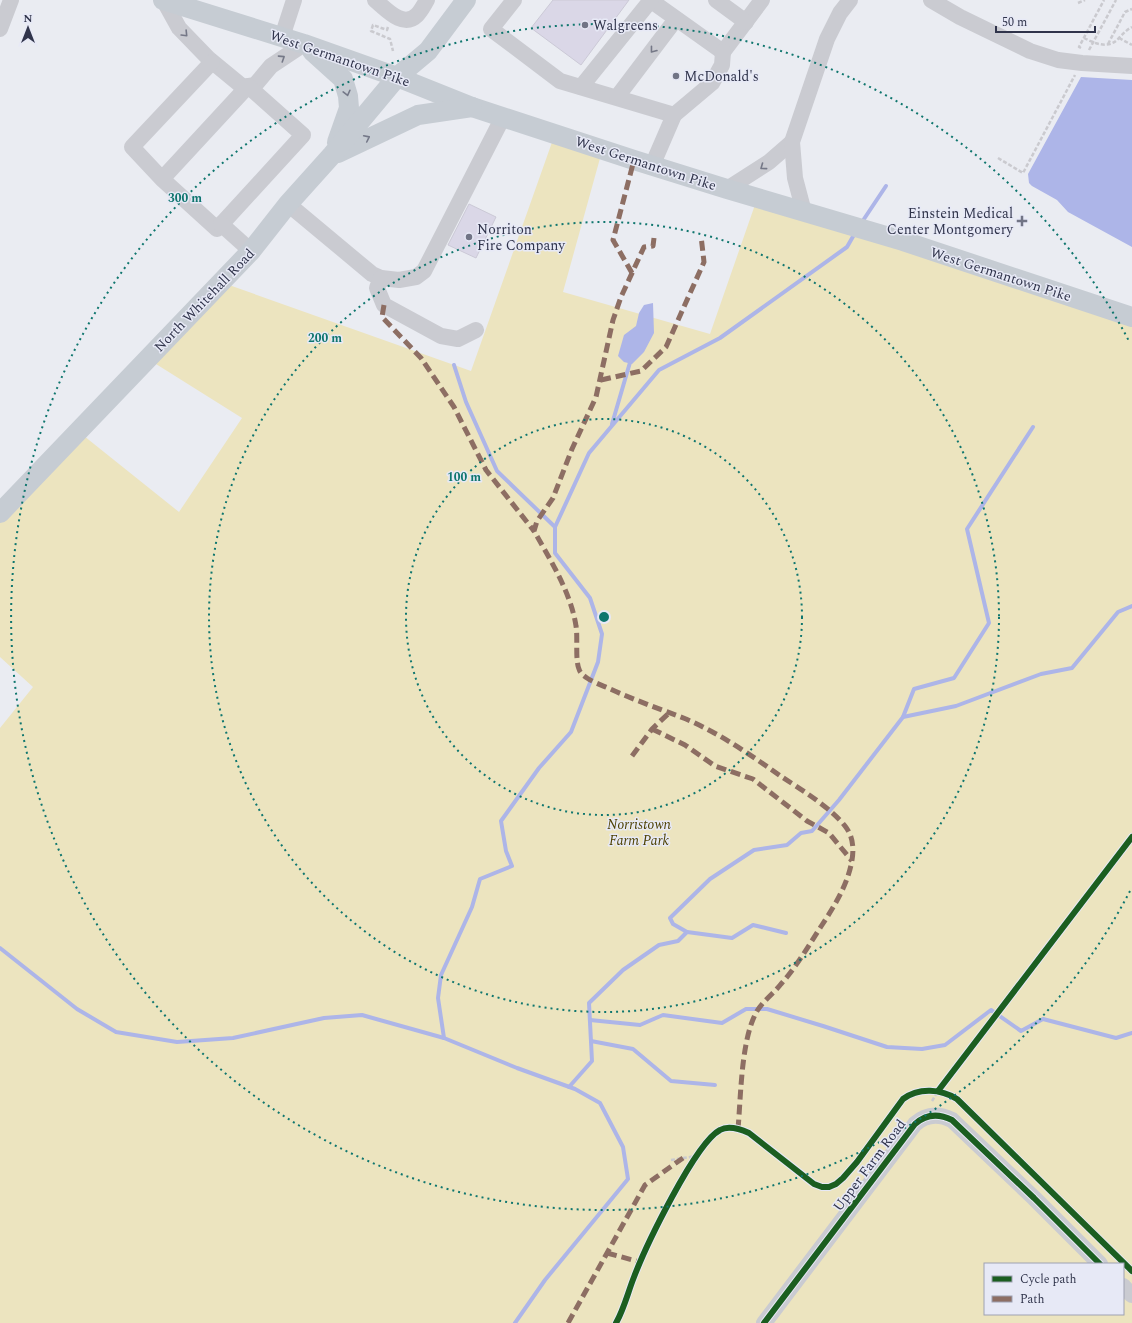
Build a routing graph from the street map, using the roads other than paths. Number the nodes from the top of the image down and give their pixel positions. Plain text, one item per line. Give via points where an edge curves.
1 (11, 0) edge
2 (164, 0) edge
3 (294, 0) edge
4 (375, 0) edge
5 (427, 0) edge
6 (466, 0) edge
7 (514, 0) edge
8 (650, 0) edge
9 (716, 0) edge
10 (762, 0) edge
11 (850, 0) edge
12 (931, 0) edge
13 (676, 19) junction
14 (746, 22) junction
15 (0, 30) edge
16 (282, 37) junction
17 (304, 44) junction
18 (723, 52) junction
19 (212, 62) junction
20 (1132, 66) edge
21 (397, 77) junction
22 (248, 86) junction
23 (581, 87) junction
24 (617, 98) junction
25 (472, 107) junction
26 (674, 115) junction
27 (503, 117) junction
28 (792, 142) junction
29 (332, 155) junction
30 (652, 166) junction
31 (162, 179) junction
32 (727, 189) junction
33 (288, 204) junction
34 (804, 212) junction
35 (221, 224) junction
36 (251, 251) junction
37 (381, 278) junction
38 (1132, 317) edge
39 (476, 330) dead end
40 (0, 513) edge
41 (1099, 1263) edge
42 (1124, 1287) edge
43 (1132, 1295) edge
44 (764, 1323) edge

1 - 15 street
2 - 16 main road, West Germantown Pike
2 -> 19 street via 179,28
3 - 16 street
4 - 5 street via 404,21 417,15
6 - 21 main road, North Whitehall Road via 428,51
7 - 23 street via 491,29 560,81
8 - 13 street
8 - 23 street
9 - 14 street
10 - 14 street
11 - 28 street via 840,13 827,39
12 - 20 street via 1030,51 1058,60
13 - 18 street
13 -> 24 street
14 - 18 street
16 - 17 main road, West Germantown Pike
17 - 21 main road, West Germantown Pike
22 -> 17 street via 255,85 270,66
17 -> 29 main road via 343,79 348,96 349,108
18 - 26 street via 722,65 712,82
19 - 22 street via 243,87
19 - 31 street via 132,148
21 - 25 main road, West Germantown Pike
21 - 29 main road, North Whitehall Road
22 - 31 street
22 - 35 street via 303,135
23 - 24 street
24 - 26 street
25 - 27 main road, West Germantown Pike
29 -> 25 main road via 418,115
26 - 30 street
27 - 30 main road, West Germantown Pike
27 - 37 street via 424,271 416,277 407,279
28 -> 32 street via 769,162
28 - 34 street via 795,178
29 - 33 main road, North Whitehall Road
30 - 32 main road, West Germantown Pike
31 - 35 street via 217,229
32 - 34 main road, West Germantown Pike
33 - 36 main road, North Whitehall Road
33 - 37 street via 365,269
34 - 38 main road, West Germantown Pike via 902,241
35 - 36 street
36 - 40 main road, North Whitehall Road
37 - 39 street via 377,288 384,305 441,336 458,339
41 - 44 street, Upper Farm Road via 952,1120 940,1115 927,1116 915,1124
42 - 43 street

